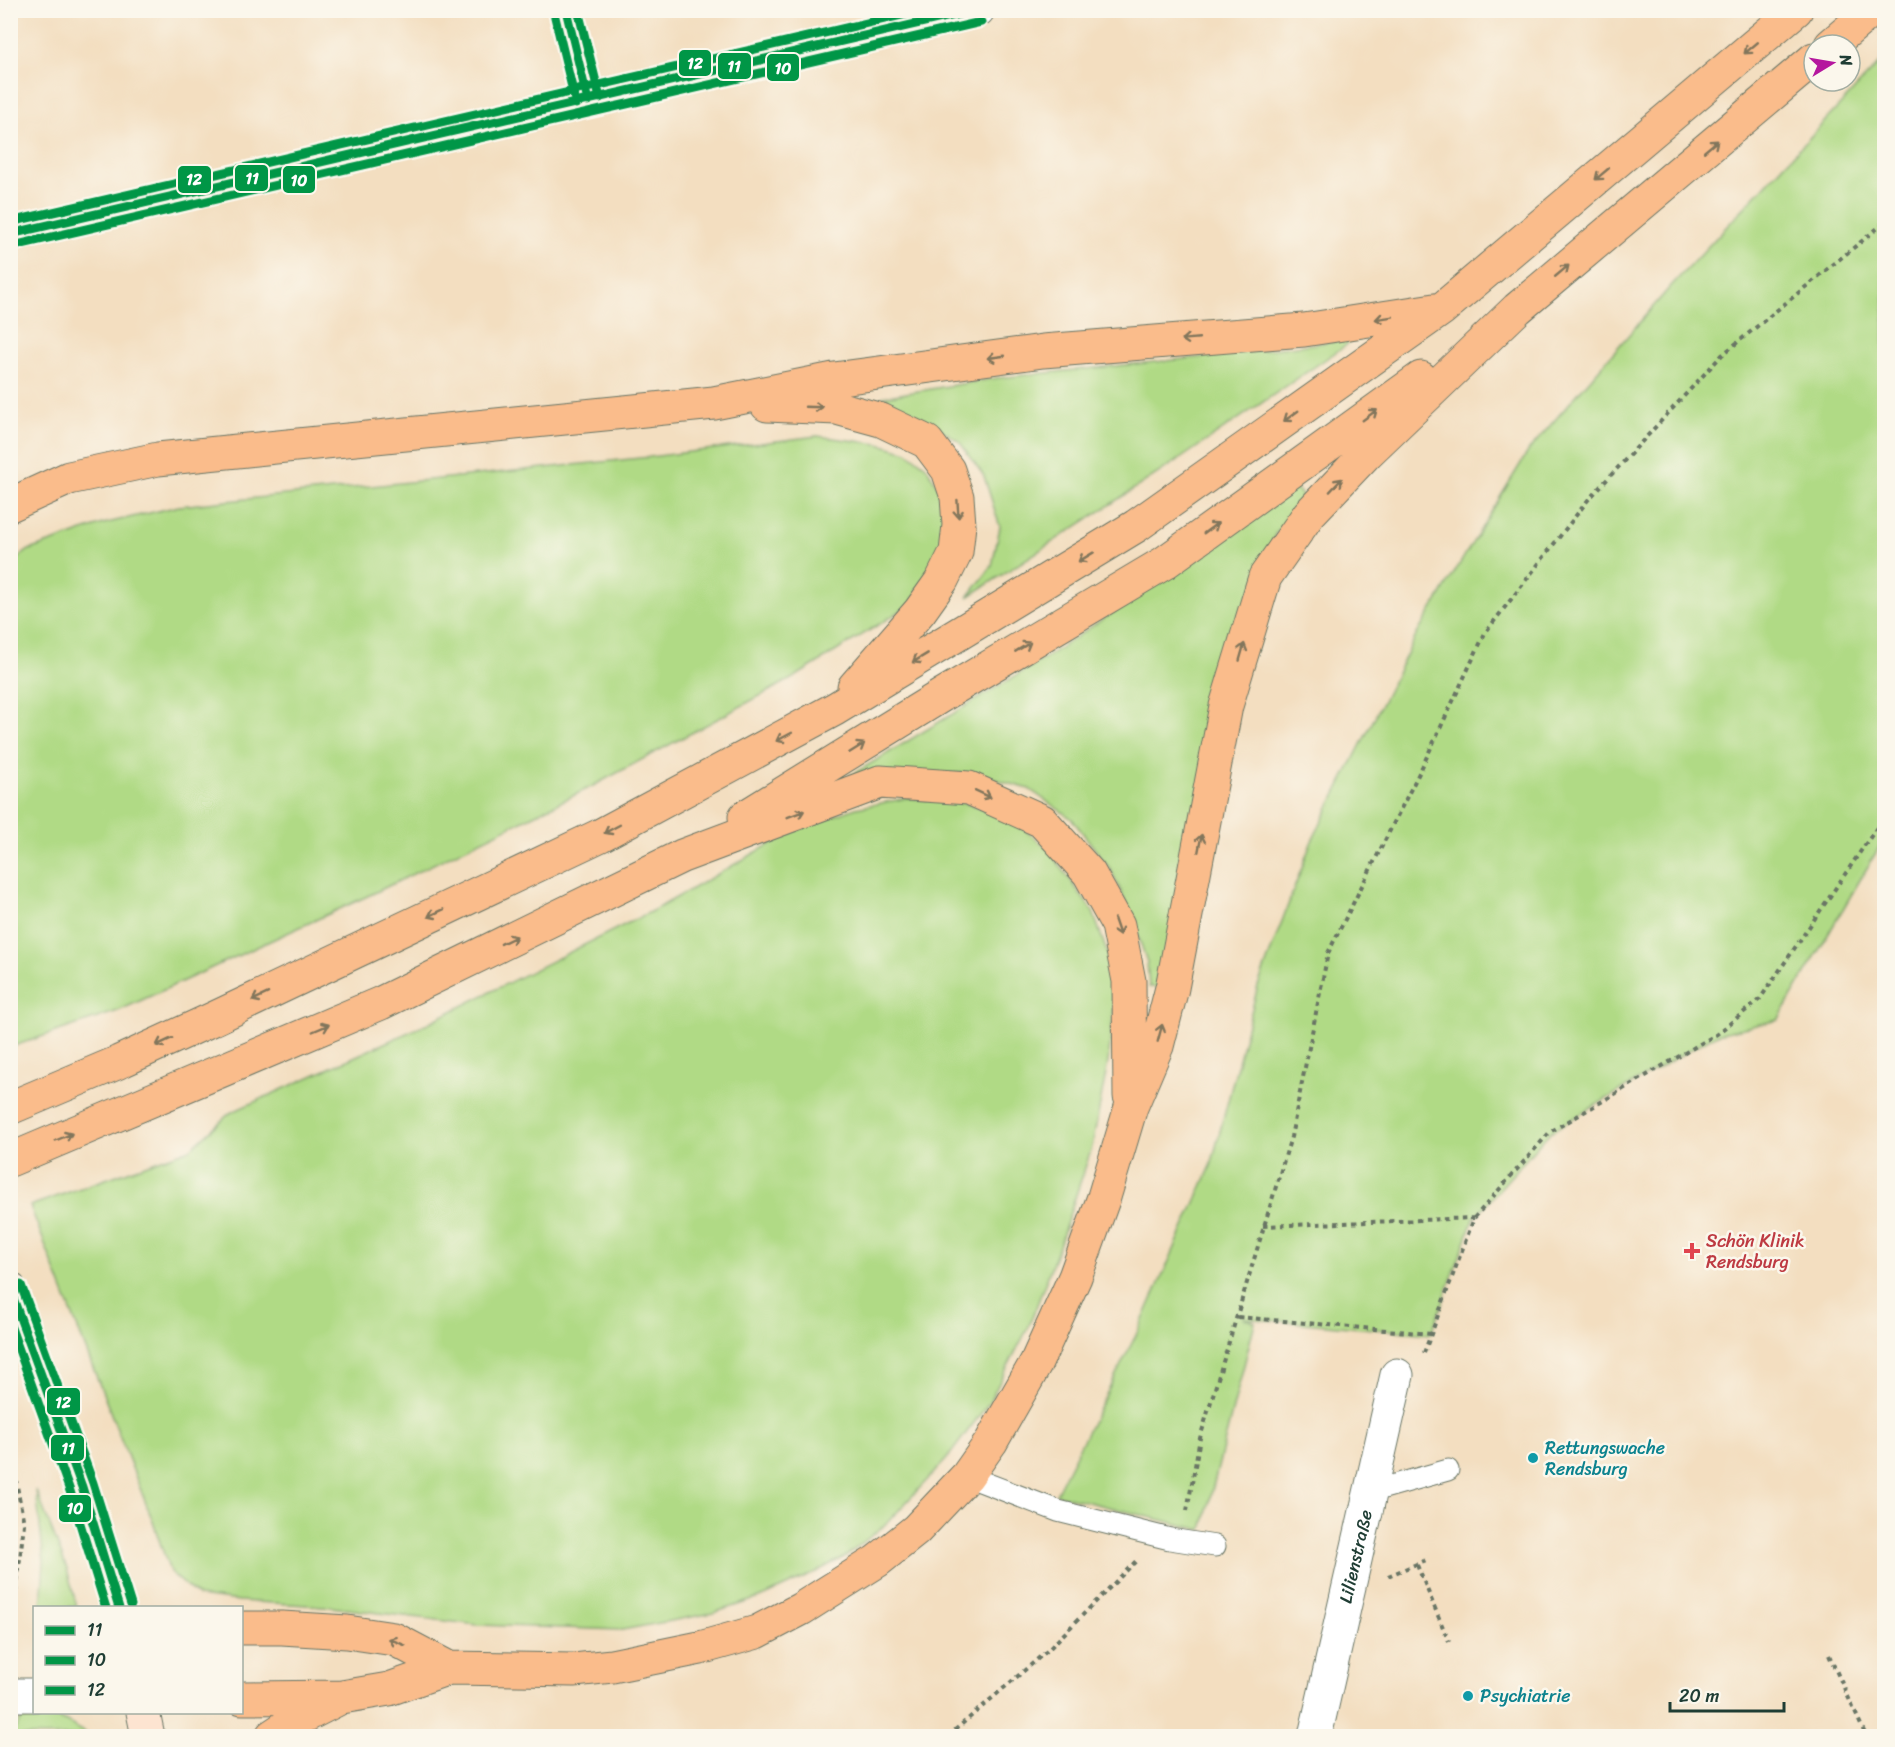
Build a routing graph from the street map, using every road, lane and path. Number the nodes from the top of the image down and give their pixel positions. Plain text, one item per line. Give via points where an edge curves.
1 (566, 10) edge
2 (978, 10) edge
3 (1796, 10) edge
4 (1872, 10) edge
5 (1845, 33) edge
6 (1802, 69) edge
7 (588, 101) junction
8 (1884, 223) edge
9 (10, 234) edge
10 (1442, 309) junction
11 (1518, 309) junction
12 (714, 404) junction
13 (10, 505) edge
14 (836, 709) junction
15 (1884, 817) edge
16 (682, 856) junction
17 (1131, 1107) junction
18 (10, 1108) edge
19 (10, 1160) edge
20 (1474, 1218) junction
21 (1263, 1226) junction
22 (10, 1288) edge
23 (1238, 1317) junction
24 (1431, 1334) junction
25 (1397, 1375) joint
26 (10, 1462) edge
27 (1448, 1470) dead end
28 (967, 1476) junction
29 (1370, 1492) junction
30 (1170, 1539) junction
31 (1215, 1546) dead end
32 (1417, 1565) dead end
33 (118, 1606) edge
34 (243, 1628) edge
35 (1449, 1642) dead end
36 (10, 1643) edge
37 (1829, 1655) dead end
38 (449, 1668) junction
39 (342, 1697) junction
40 (243, 1698) edge
41 (143, 1714) edge
42 (148, 1737) edge
43 (272, 1737) edge
44 (948, 1737) edge
45 (1315, 1737) edge
46 (1866, 1737) edge

1 - 7 street
2 - 7 street
3 -> 10 highway
4 - 5 highway
11 -> 6 highway
7 - 9 street
8 - 21 path via 1722,355 1588,500 1485,633 1328,953 1292,1137
10 -> 12 highway via 1304,330 1032,353 834,379
10 -> 14 highway via 1136,526
16 -> 11 highway via 1164,562
17 -> 11 highway via 1157,1046 1172,988 1226,706 1265,577 1309,514
12 - 13 highway via 158,459 69,478
12 -> 14 highway via 837,408 881,420 927,442 948,470 957,497 956,552 920,611
14 -> 18 highway via 601,835 173,1037
15 - 20 path via 1760,999 1718,1034 1550,1132
16 -> 17 highway via 880,782 969,788 1042,821 1089,873 1118,925 1129,981
19 -> 16 highway via 381,1003
17 - 28 highway via 1075,1277 1036,1363 992,1442
20 - 21 path
20 - 24 path
21 - 23 path
22 - 33 main road via 74,1461
23 - 24 path
23 - 30 path via 1200,1438 1186,1511
24 - 25 path via 1424,1353
25 - 29 street, Lilienstraße
26 - 36 path via 24,1524
27 - 29 lane
28 - 30 lane via 1058,1511
28 - 38 highway via 916,1530 877,1561 757,1632 612,1666 536,1671
29 - 45 street, Lilienstraße
30 - 31 lane
30 - 44 path via 1145,1552 1047,1651
32 - 35 path
38 -> 34 highway via 394,1639 347,1632
37 - 46 path
38 - 39 highway via 389,1689
39 - 40 highway
39 - 43 highway
41 - 42 main road

